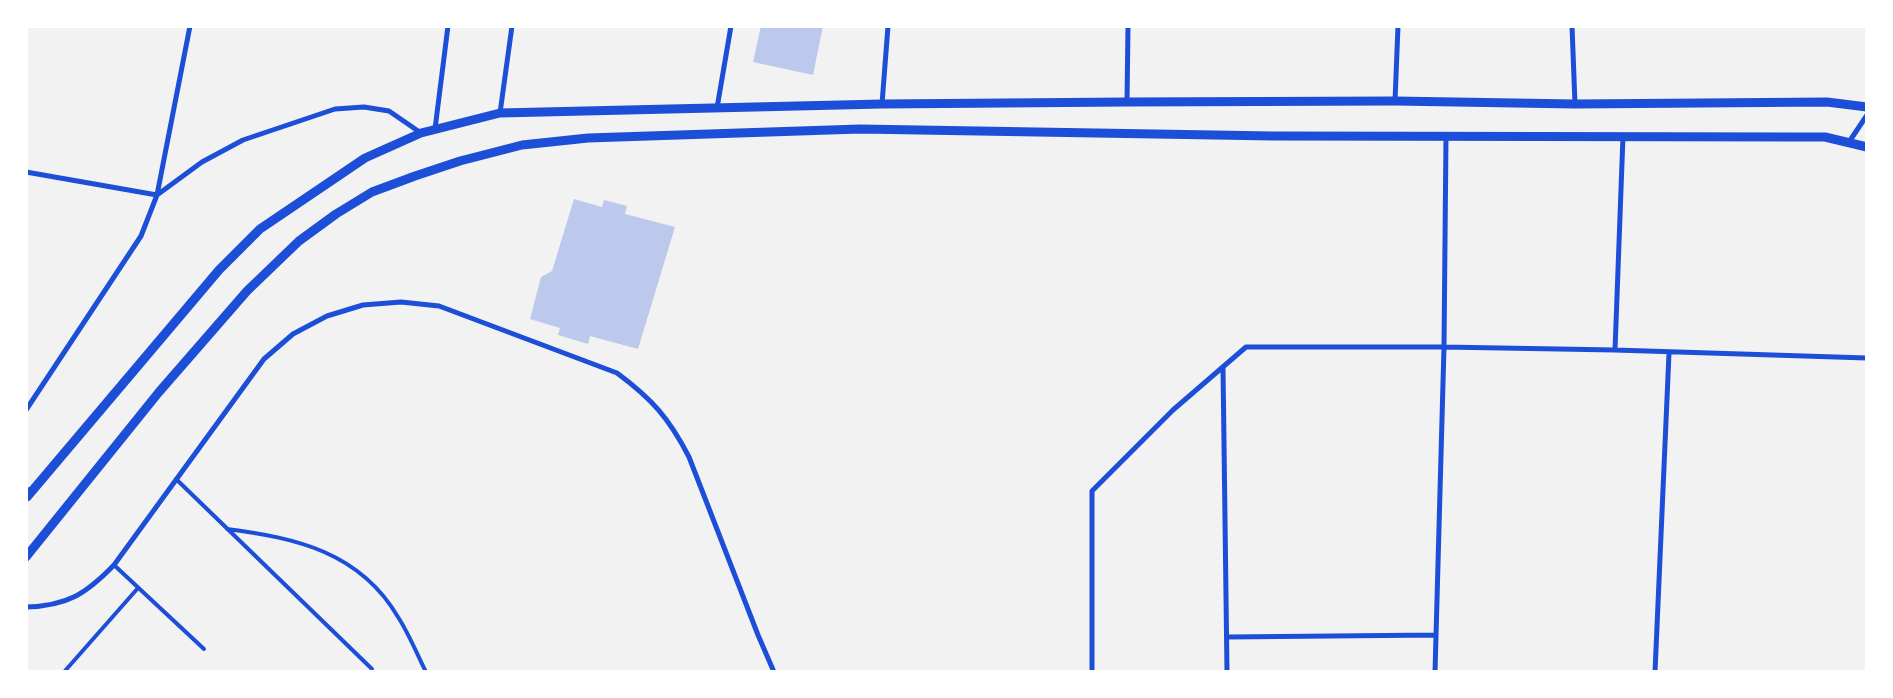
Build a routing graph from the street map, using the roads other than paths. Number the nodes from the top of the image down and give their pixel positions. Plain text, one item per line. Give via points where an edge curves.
1 (190, 26) edge
2 (448, 26) edge
3 (512, 26) edge
4 (731, 26) edge
5 (888, 26) edge
6 (1128, 26) edge
7 (1398, 26) edge
8 (1572, 26) edge
9 (1395, 101) junction
10 (1127, 102) junction
11 (882, 104) junction
12 (1575, 104) junction
13 (1867, 107) edge
14 (716, 108) junction
15 (500, 113) junction
16 (1867, 115) edge
17 (435, 129) junction
18 (421, 133) junction
19 (1446, 136) junction
20 (1622, 136) junction
21 (1849, 142) junction
22 (1867, 147) edge
23 (26, 172) edge
24 (157, 195) junction
25 (1444, 347) junction
26 (1615, 350) junction
27 (1669, 353) junction
28 (1867, 358) edge
29 (1223, 367) junction
30 (26, 410) edge
31 (176, 479) junction
32 (28, 494) edge
33 (227, 528) junction
34 (26, 557) edge
35 (114, 565) junction
36 (138, 588) junction
37 (26, 607) edge
38 (1436, 635) junction
39 (1228, 637) junction
40 (204, 649) dead end
41 (372, 669) dead end
42 (64, 672) edge
43 (426, 672) edge
44 (774, 672) edge
45 (1092, 672) edge
46 (1227, 672) edge
47 (1435, 672) edge
48 (1655, 672) edge

1 - 24 street
2 - 17 street
3 - 15 street
4 - 14 street
5 - 11 street
6 - 10 street
7 - 9 street
8 - 12 street
9 - 10 street
9 - 12 street
10 - 11 street
11 - 14 street
12 - 13 street via 1827,102
14 - 15 street
15 - 17 street
16 - 21 street
17 - 18 street
18 - 24 street via 389,111 364,107 335,109 242,140 202,162
18 - 32 street via 365,158 260,229 219,270
19 - 20 street
19 - 25 street
19 - 34 street via 850,129 588,138 522,145 460,161 372,192 299,241 247,291 159,392
20 - 21 street via 1798,136
20 - 26 street
21 - 22 street
23 - 24 street
24 - 30 street via 141,236
25 - 26 street
25 - 29 street via 1246,347
25 - 38 street
26 - 27 street
27 - 28 street
27 - 48 street
29 - 39 street
29 - 45 street via 1173,410 1092,491
31 - 33 lane
31 - 35 street
31 - 44 street via 264,359 293,334 327,316 363,305 401,302 439,306 617,373 660,409 689,456
33 - 41 lane
33 - 43 lane via 291,539 320,549 352,567 378,589 398,616
35 - 36 lane
35 - 37 street via 86,591 72,599
36 - 40 lane
36 - 42 lane
38 - 39 street
38 - 47 street
39 - 46 street

